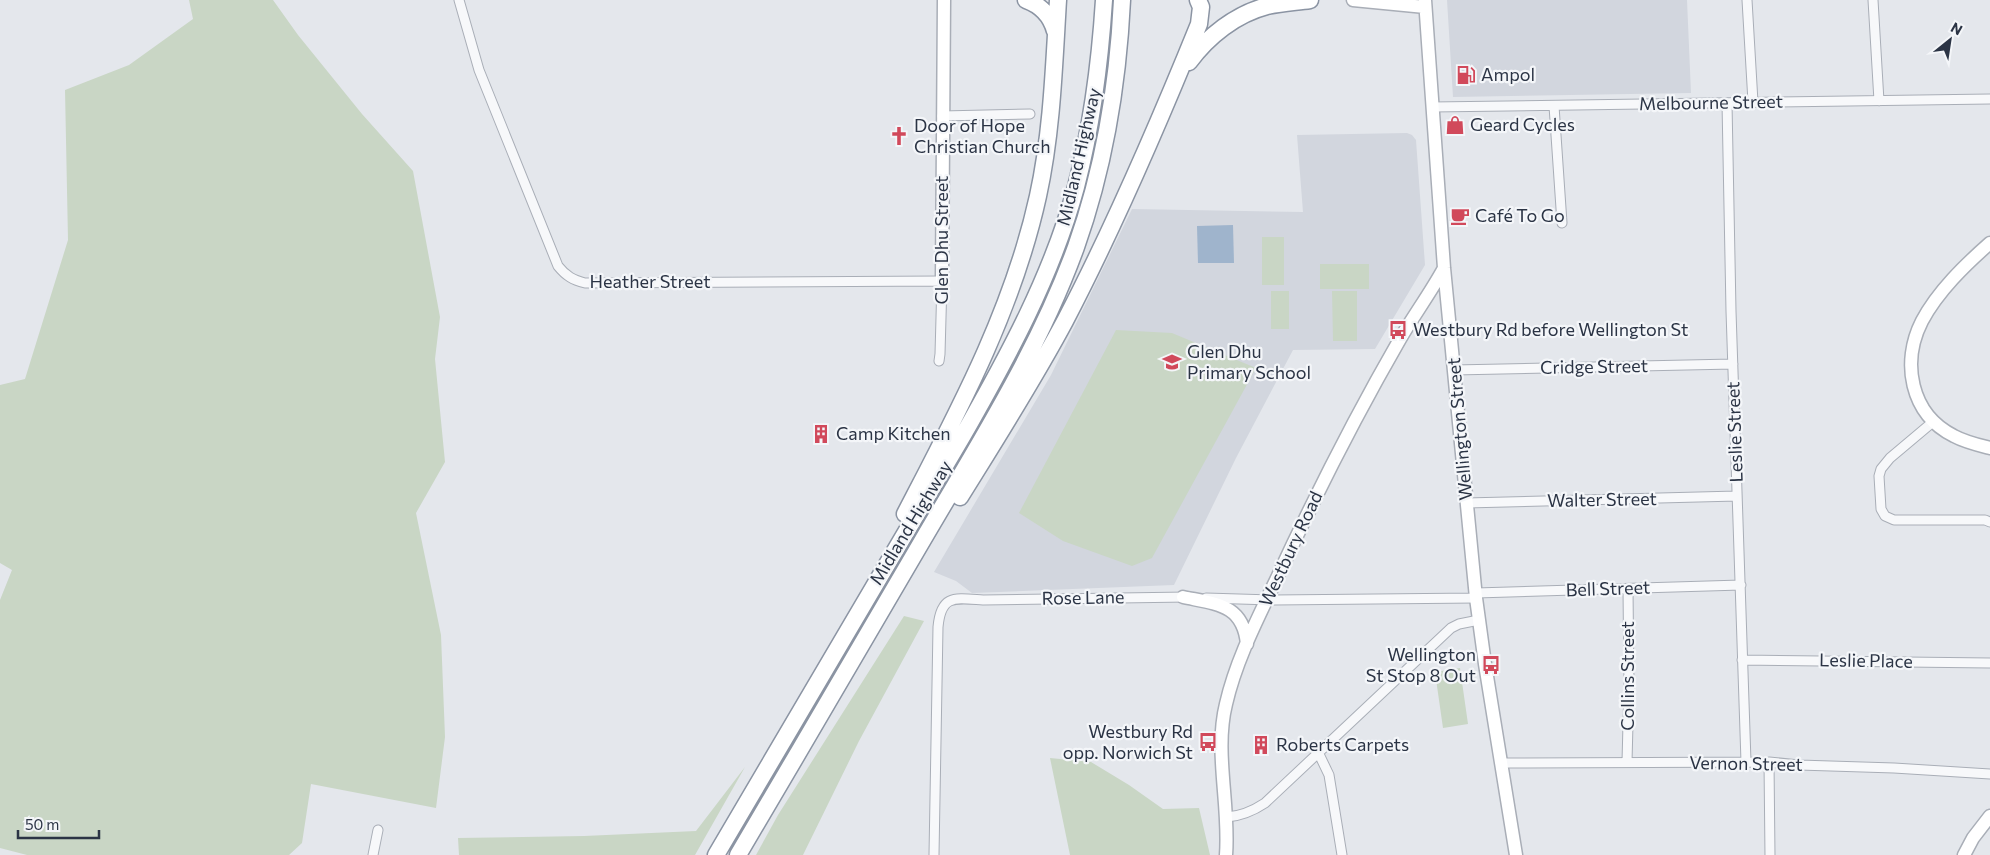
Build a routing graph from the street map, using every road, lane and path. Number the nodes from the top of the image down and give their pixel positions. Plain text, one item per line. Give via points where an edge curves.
1 (459, 0) edge
2 (944, 0) edge
3 (1026, 0) edge
4 (1058, 0) edge
5 (1104, 0) edge
6 (1122, 0) edge
7 (1198, 0) edge
8 (1310, 0) edge
9 (1353, 0) edge
10 (1747, 0) edge
11 (1873, 0) edge
12 (1425, 3) edge
13 (1056, 38) junction
14 (1171, 92) junction
15 (1990, 99) edge
16 (1879, 101) junction
17 (1727, 102) junction
18 (1754, 102) junction
19 (1554, 106) junction
20 (1432, 107) junction
21 (1030, 114) dead end
22 (942, 116) junction
23 (1562, 223) dead end
24 (1990, 243) edge
25 (1444, 268) junction
26 (942, 282) junction
27 (938, 360) dead end
28 (1733, 364) junction
29 (1454, 370) junction
30 (1934, 421) junction
31 (1990, 448) edge
32 (1737, 496) junction
33 (1466, 503) junction
34 (1990, 522) edge
35 (1740, 585) junction
36 (1628, 589) junction
37 (1476, 596) junction
38 (1183, 597) junction
39 (1266, 600) junction
40 (1479, 620) junction
41 (841, 641) junction
42 (1247, 644) junction
43 (1742, 660) junction
44 (1990, 663) edge
45 (831, 698) junction
46 (1318, 752) junction
47 (1501, 762) junction
48 (1627, 762) junction
49 (1746, 762) junction
50 (1769, 762) junction
51 (1990, 774) edge
52 (1990, 816) edge
53 (1227, 817) junction
54 (378, 830) dead end
55 (373, 855) edge
56 (716, 855) edge
57 (738, 855) edge
58 (934, 855) edge
59 (1226, 855) edge
60 (1342, 855) edge
61 (1516, 855) edge
62 (1770, 855) edge
63 (1964, 855) edge

1 - 26 street, Heather Street via 479,70 558,266 571,278 585,282
2 - 22 main road, Glen Dhu Street
3 - 13 highway via 1046,13 1054,26
4 - 13 highway
5 - 41 highway, Midland Highway via 1096,90 1083,156 1063,227 1041,285 994,380
6 - 45 highway, Midland Highway via 1117,70 1105,142 1085,218 1062,283 999,409
7 - 14 highway via 1201,7 1199,24
8 - 14 highway via 1259,9 1232,21 1201,48
9 - 12 main road
10 - 18 street
11 - 16 street
12 - 20 main road, Wellington Street
13 - 41 highway via 1045,162 1029,233 1013,283 976,374
14 - 45 highway via 1112,226 1050,348 918,569
15 - 16 street, Melbourne Street
16 - 18 street, Melbourne Street
17 - 18 street, Melbourne Street
17 - 19 street, Melbourne Street
17 - 28 street, Leslie Street
19 - 20 street, Melbourne Street
19 - 23 street
20 - 25 main road, Wellington Street
21 - 22 street
22 - 26 main road, Glen Dhu Street
24 - 30 main road via 1944,288 1922,321 1914,342 1910,363 1913,386 1921,405
25 - 29 main road, Wellington Street
25 - 39 main road, Westbury Road via 1353,424
26 - 27 street, Glen Dhu Street
28 - 29 street, Cridge Street
28 - 32 street, Leslie Street
29 - 33 main road, Wellington Street
30 - 31 main road via 1953,436
30 - 34 street via 1884,464 1879,476 1881,509 1885,516 1894,520
32 - 33 street, Walter Street
32 - 35 street, Leslie Street
33 - 37 main road, Wellington Street
35 - 36 street, Bell Street
35 - 43 street, Leslie Street
36 - 37 street, Bell Street
36 - 48 street, Collins Street
37 - 39 street, Rose Lane
37 - 40 main road, Wellington Street
38 - 39 street, Rose Lane
38 - 42 main road via 1218,605 1232,612 1244,626
38 - 58 street, Rose Lane via 961,598 945,603 938,627
39 - 42 main road, Westbury Road
40 - 46 street via 1451,628
40 - 47 main road, Wellington Street
41 - 56 highway, Midland Highway
42 - 53 main road, Westbury Road via 1226,704 1222,728
43 - 44 street, Leslie Place
43 - 49 street, Leslie Street
45 - 57 highway, Midland Highway
46 - 53 street via 1260,806
46 - 60 street via 1329,775
47 - 48 street, Vernon Street
47 - 61 main road, Wellington Street
48 - 49 street, Vernon Street
49 - 50 street, Vernon Street
50 - 51 street, Vernon Street
50 - 62 street
52 - 63 main road
53 - 59 main road, Westbury Road
54 - 55 street

